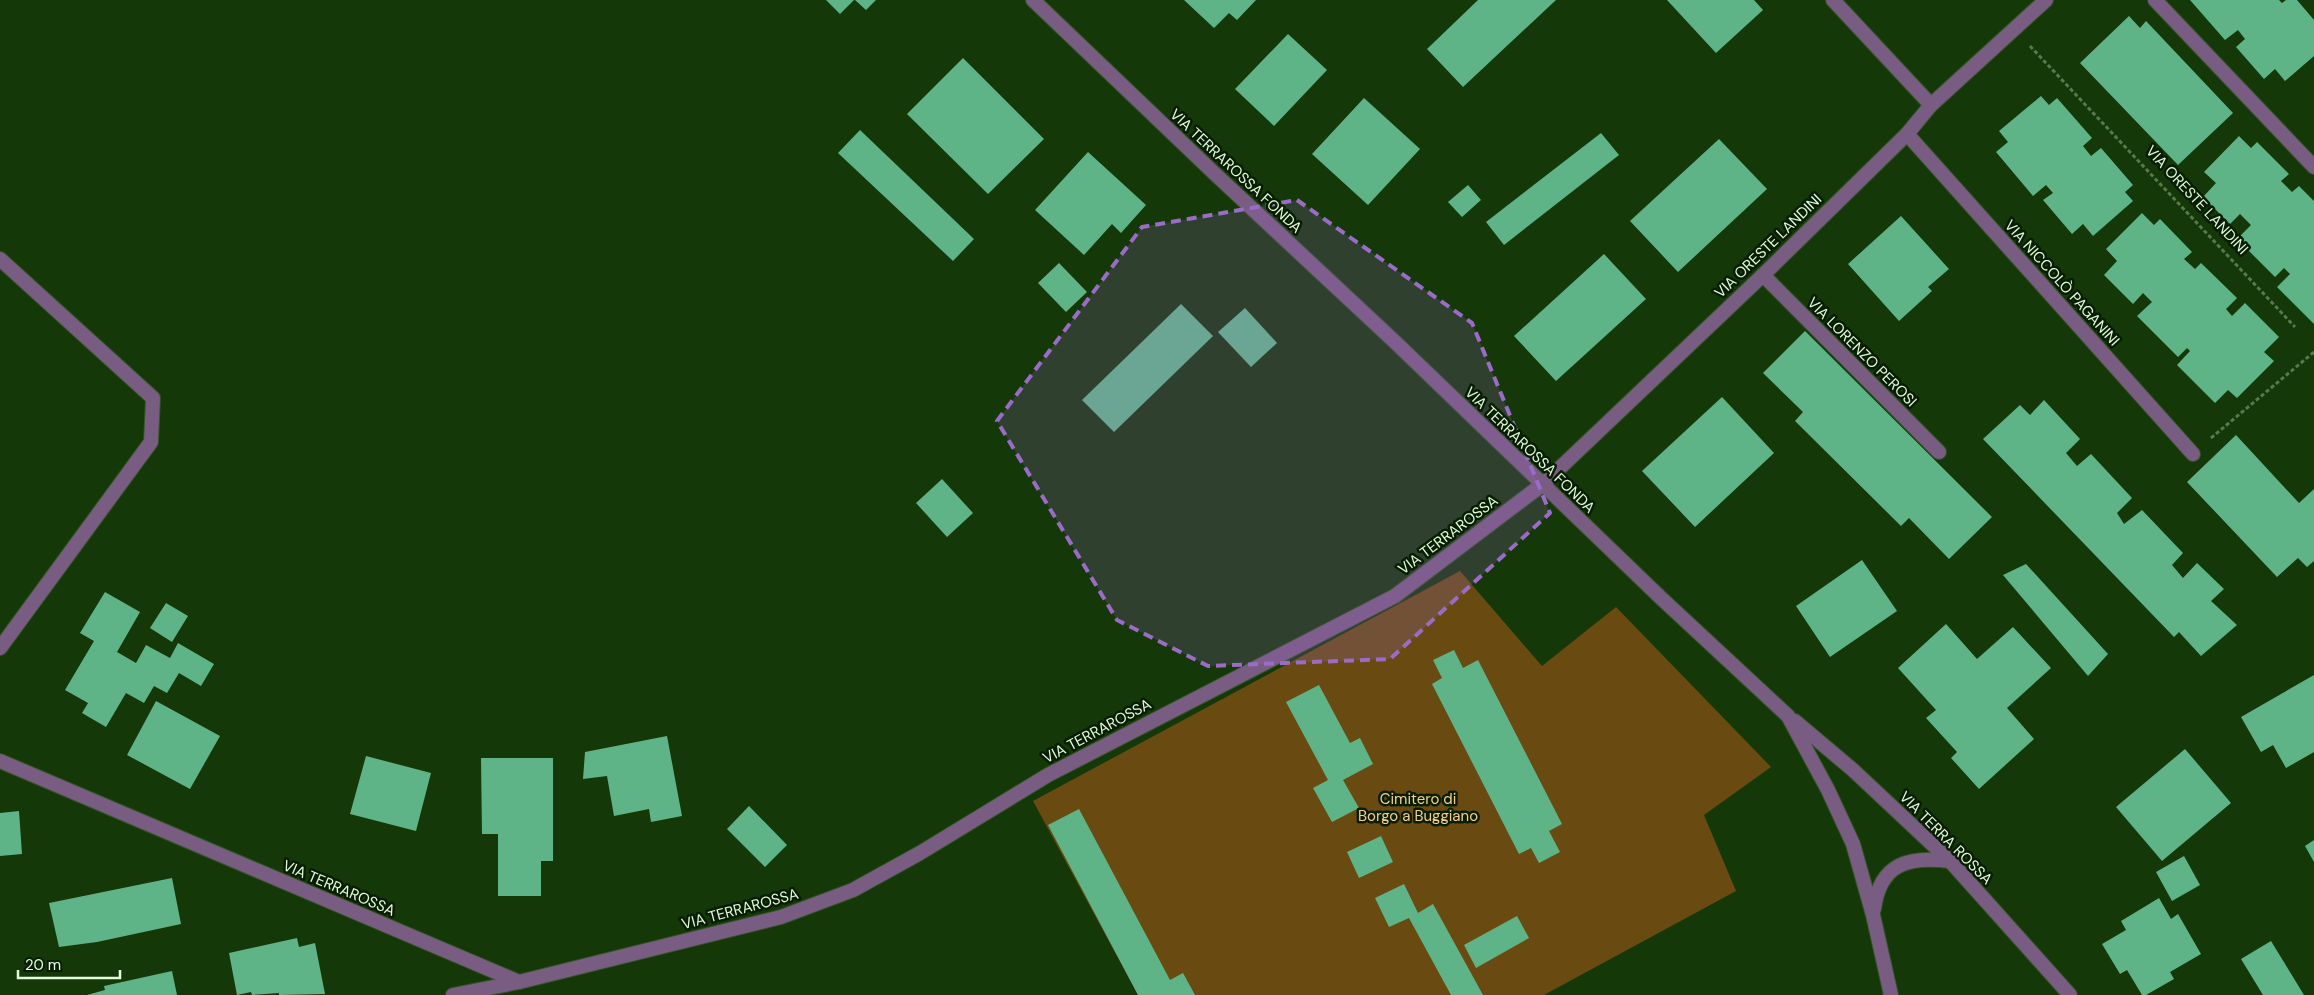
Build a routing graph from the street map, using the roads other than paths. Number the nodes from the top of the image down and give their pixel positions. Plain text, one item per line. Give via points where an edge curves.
1 (1034, 0) edge
2 (1833, 0) edge
3 (2046, 0) edge
4 (2154, 0) edge
5 (1931, 105) junction
6 (1907, 134) junction
7 (2314, 167) edge
8 (0, 259) edge
9 (1762, 275) junction
10 (1939, 452) dead end
11 (2193, 454) road end
12 (1543, 484) junction
13 (0, 648) edge
14 (1788, 716) junction
15 (0, 761) edge
16 (1950, 862) junction
17 (1873, 915) junction
18 (519, 982) junction
19 (453, 995) edge
20 (1891, 995) edge
21 (2070, 995) edge

1 - 12 street, VIA TERRAROSSA FONDA
2 - 5 street
3 - 5 street, VIA ORESTE LANDINI
4 - 7 street
5 - 6 street, VIA ORESTE LANDINI
6 - 9 street, VIA ORESTE LANDINI
6 - 11 street, VIA NICCOLÒ PAGANINI
8 - 13 street via 153,398 151,442
9 - 10 street, VIA LORENZO PEROSI
9 - 12 street, VIA ORESTE LANDINI
12 - 14 street, VIA TERRAROSSA FONDA
12 - 18 street, VIA TERRAROSSA via 1395,596 1048,775 853,890 781,917
14 - 16 street, VIA TERRA ROSSA via 1853,770
14 - 17 street, VIA TERRAROSSA FONDA via 1853,844
15 - 18 street, VIA TERRAROSSA
16 - 17 street via 1915,859 1890,873 1876,894
16 - 21 street, VIA TERRA ROSSA
17 - 20 street, VIA TERRAROSSA FONDA
18 - 19 street

